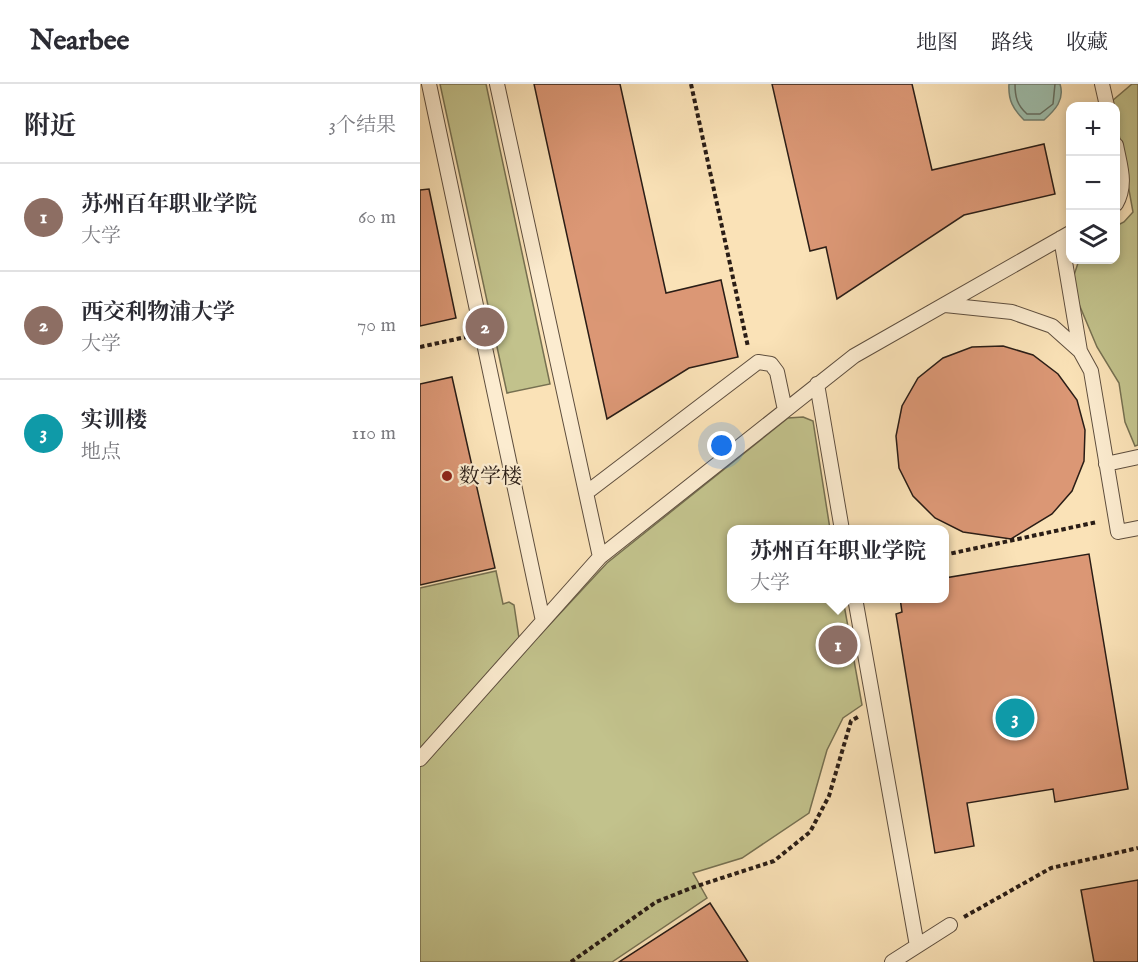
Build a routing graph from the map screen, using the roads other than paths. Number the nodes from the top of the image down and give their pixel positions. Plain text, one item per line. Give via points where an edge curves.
1 (429, 84) edge
2 (497, 84) edge
3 (1102, 84) edge
4 (1106, 102) edge
5 (1120, 163) edge
6 (1120, 196) edge
7 (1066, 235) edge
8 (1070, 264) edge
9 (945, 304) junction
10 (1080, 351) junction
11 (817, 384) junction
12 (785, 410) junction
13 (1138, 456) edge
14 (1106, 464) junction
15 (586, 493) junction
16 (841, 525) edge
17 (1138, 528) edge
18 (600, 557) junction
19 (856, 603) edge
20 (543, 621) junction
21 (420, 759) edge
22 (950, 925) road end
23 (917, 946) junction
24 (892, 962) edge

1 - 20 lane
2 - 15 lane
3 - 4 lane
5 - 6 lane
7 - 9 lane
8 - 10 lane
9 - 10 lane via 1012,312 1052,326
9 - 11 lane via 854,356
10 - 14 lane via 1091,371
11 - 12 lane
11 - 16 lane
12 - 15 lane via 777,372 771,364 758,362
12 - 18 lane
13 - 14 lane
14 - 17 lane via 1118,532
15 - 18 lane
18 - 20 lane
19 - 23 lane
20 - 21 lane
22 - 23 lane
23 - 24 lane

